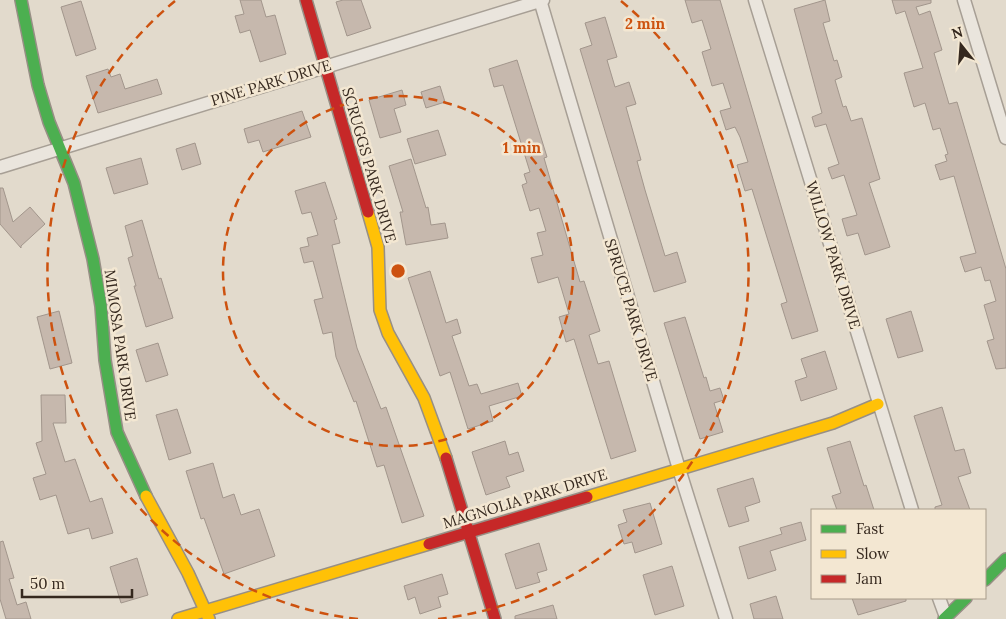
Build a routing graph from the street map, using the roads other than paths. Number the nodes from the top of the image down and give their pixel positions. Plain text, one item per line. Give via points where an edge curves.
1 (21, 0) edge
2 (306, 0) edge
3 (541, 0) edge
4 (755, 0) edge
5 (964, 0) edge
6 (326, 66) junction
7 (1006, 138) edge
8 (60, 148) junction
9 (0, 167) edge
10 (878, 404) junction
11 (679, 469) junction
12 (912, 509) edge
13 (468, 532) junction
14 (1006, 559) edge
15 (986, 579) edge
16 (940, 599) edge
17 (965, 599) edge
18 (207, 615) edge
19 (945, 618) edge
20 (178, 619) edge
21 (495, 619) edge
22 (726, 619) edge

1 - 8 street, MIMOSA PARK DRIVE via 38,86
2 - 6 street, SCRUGGS PARK DRIVE
3 - 6 street, PINE PARK DRIVE
3 - 11 street, SPRUCE PARK DRIVE
4 - 10 street, WILLOW PARK DRIVE
5 - 7 street
6 - 8 street, PINE PARK DRIVE
6 - 13 street, SCRUGGS PARK DRIVE via 378,247 380,310 388,333 424,398
8 - 9 street, PINE PARK DRIVE
8 - 18 street, MIMOSA PARK DRIVE via 74,183 93,259 117,432 138,481
10 - 11 street, MAGNOLIA PARK DRIVE via 832,423
10 - 12 street, WILLOW PARK DRIVE
11 - 13 street, MAGNOLIA PARK DRIVE
11 - 22 street, SPRUCE PARK DRIVE
13 - 18 street, MAGNOLIA PARK DRIVE
13 - 21 street, SCRUGGS PARK DRIVE
14 - 15 street
16 - 19 street
17 - 19 street
18 - 20 street, MAGNOLIA PARK DRIVE

